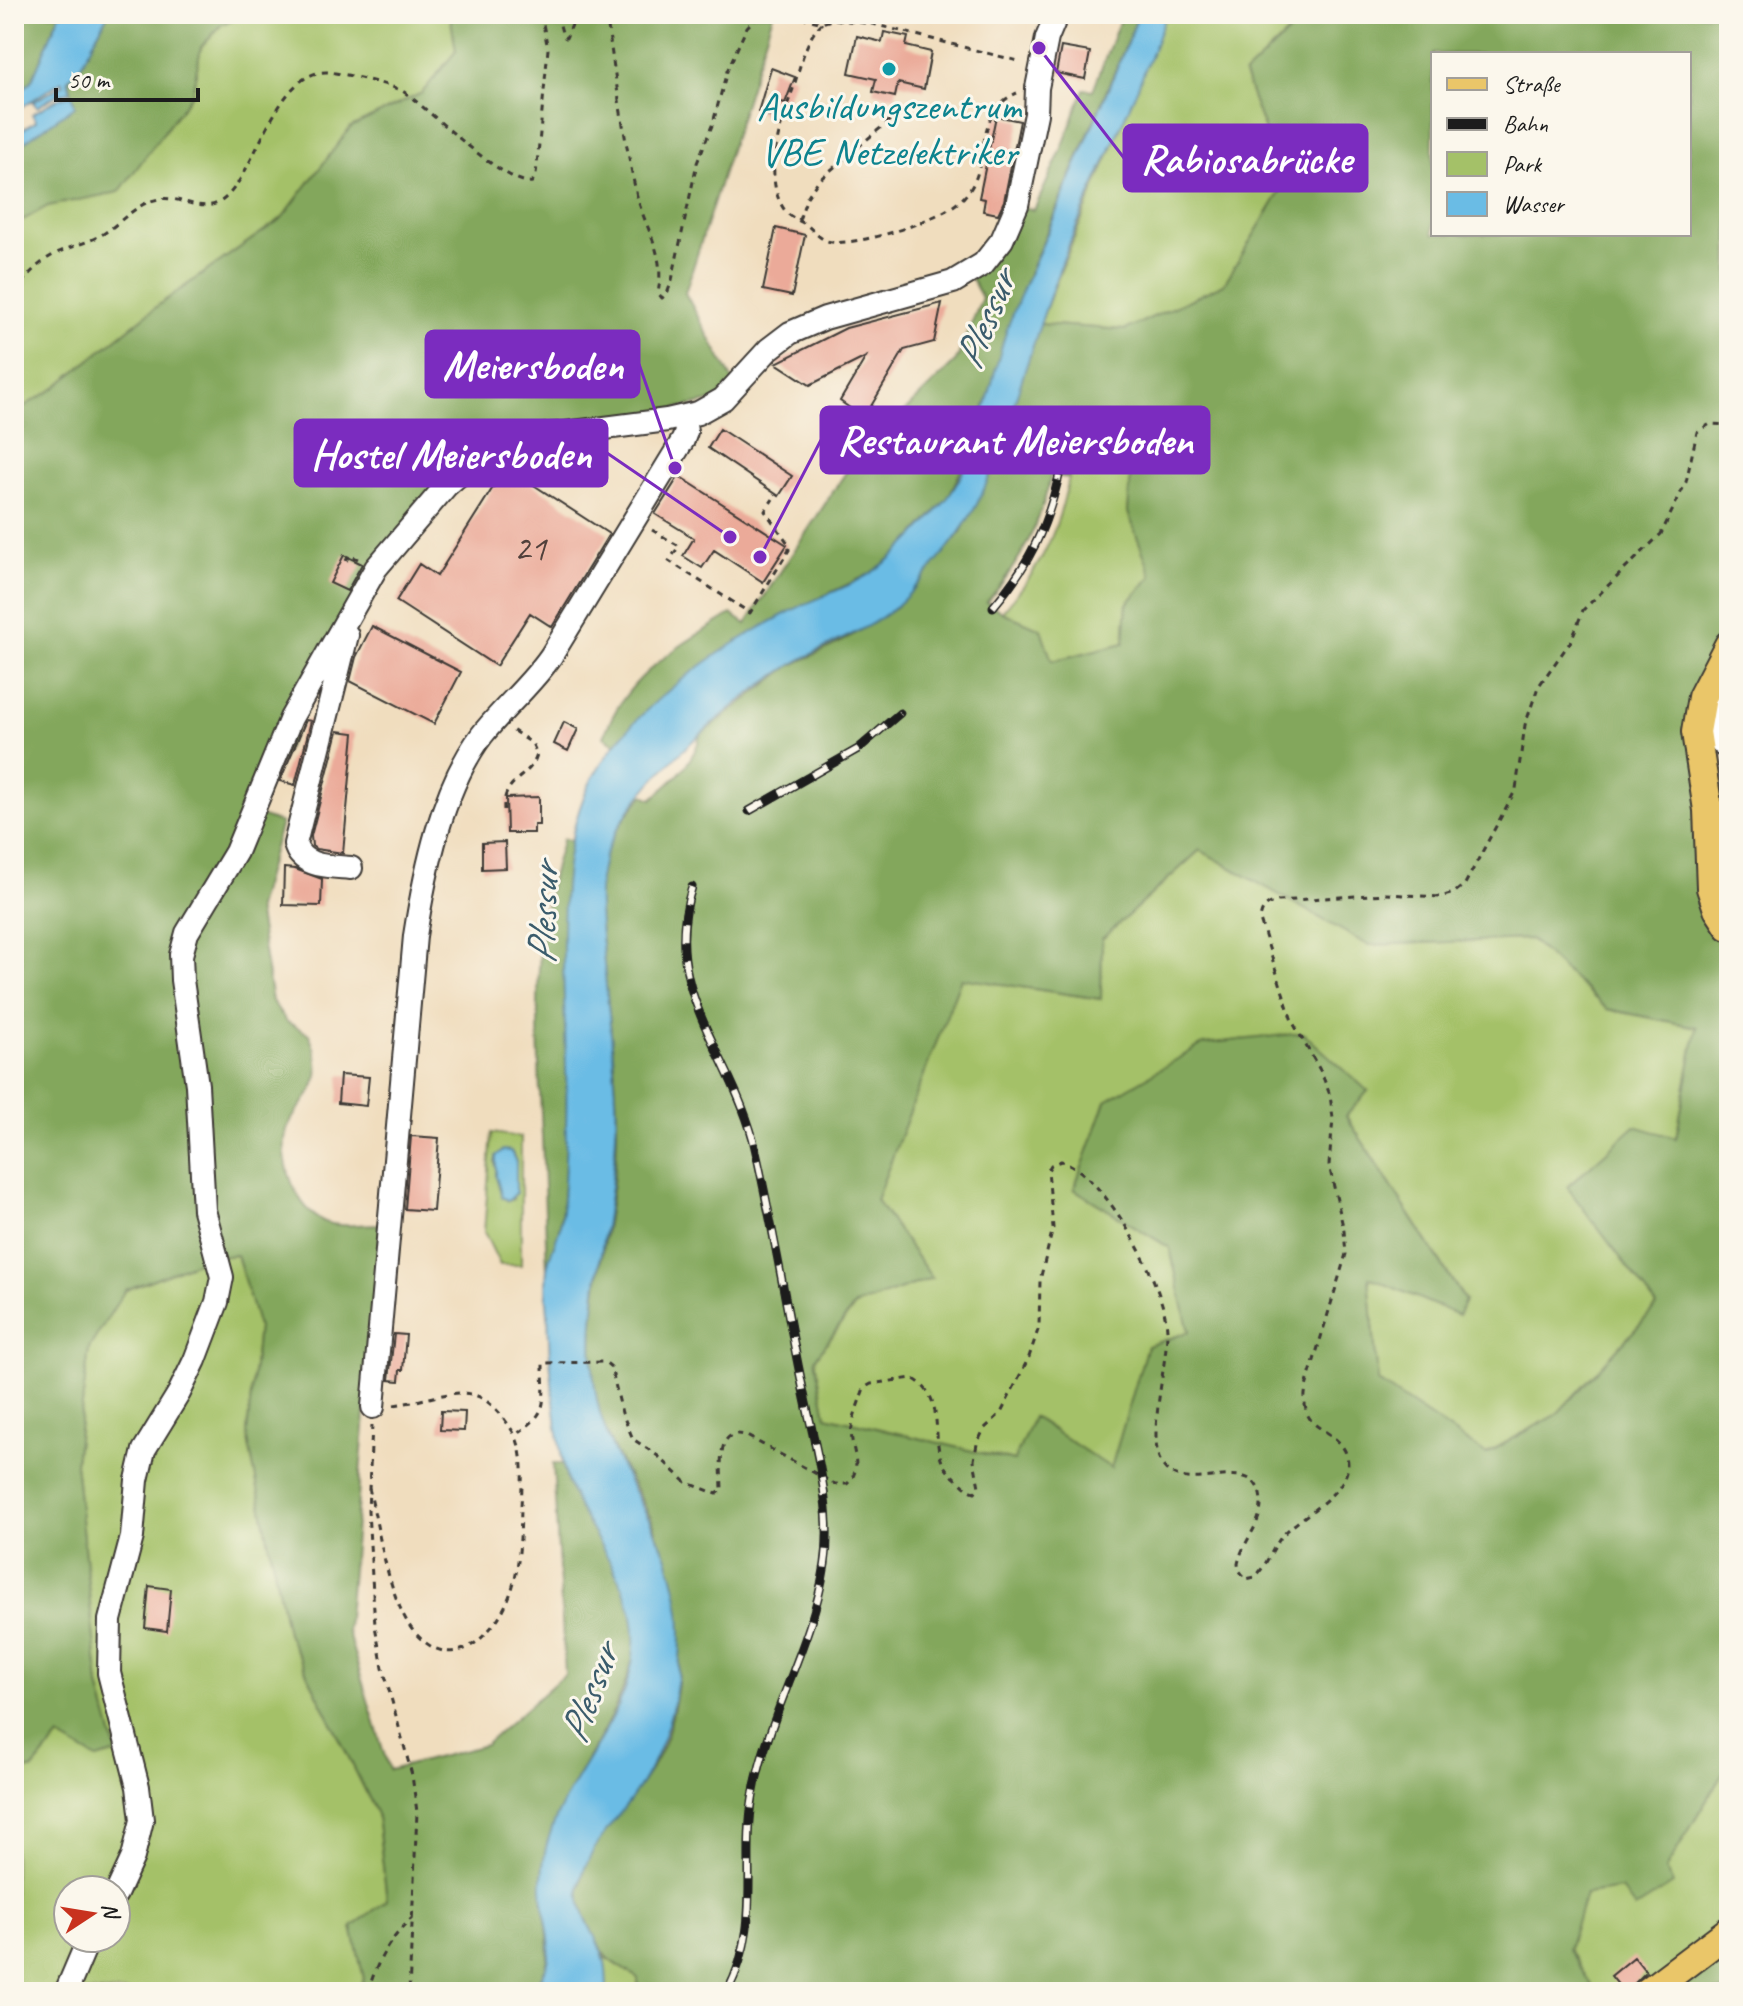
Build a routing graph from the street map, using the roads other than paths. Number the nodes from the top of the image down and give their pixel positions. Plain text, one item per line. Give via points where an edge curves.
1 (1057, 14) edge
2 (684, 417) junction
3 (361, 596) junction
4 (1729, 645) edge
5 (1729, 680) edge
6 (1729, 749) edge
7 (351, 868) dead end
8 (1729, 926) edge
9 (373, 1407) road end
10 (125, 1874) edge
11 (1729, 1931) edge
12 (82, 1954) edge
13 (66, 1992) edge
14 (1648, 1992) edge

1 - 2 street via 1039,75 1017,205 1002,240 983,264 953,282 790,333 723,399
2 - 3 street via 519,439 491,450 456,475 390,550
2 - 9 street via 683,440 551,656 482,735 457,779 423,888
3 - 7 street via 295,844 307,861
3 - 10 street via 291,718 236,852 187,933 181,955 197,1085 204,1210 222,1277 195,1360 144,1450 132,1537 110,1620 109,1673 142,1820
4 - 8 main road via 1702,697 1696,732 1710,826 1711,888
5 - 6 street via 1716,722 1718,738
11 - 14 main road
12 - 13 street

